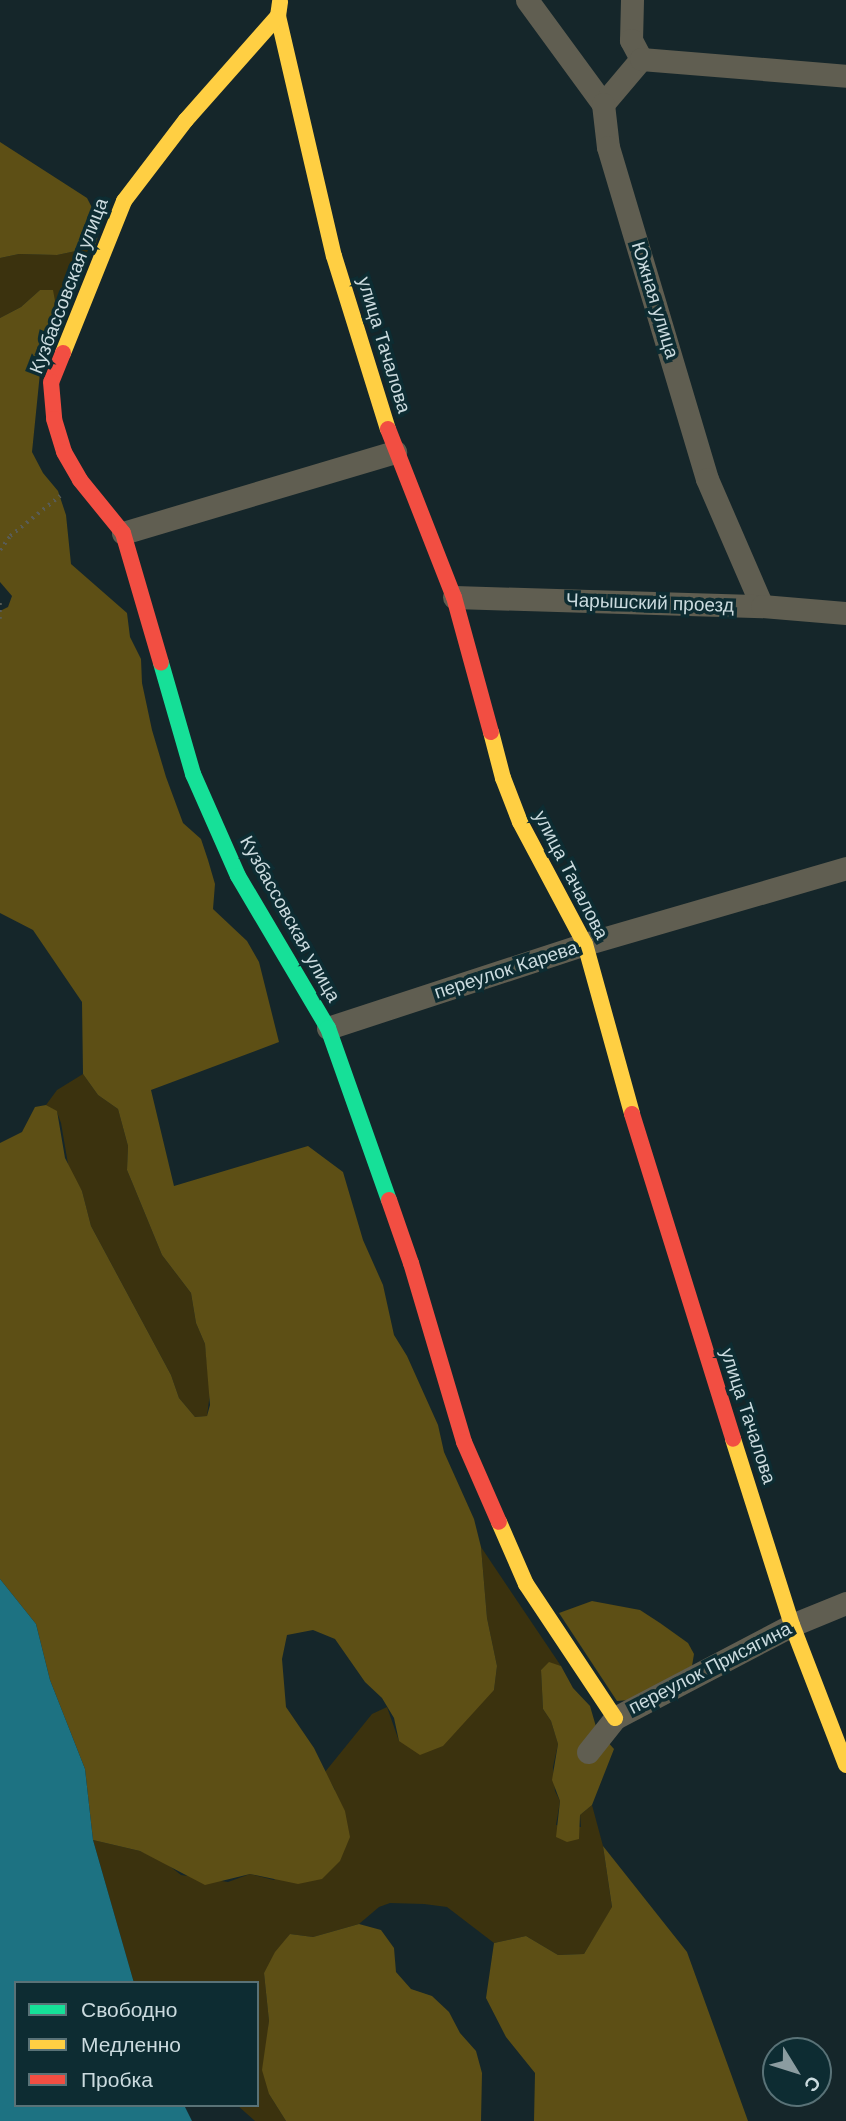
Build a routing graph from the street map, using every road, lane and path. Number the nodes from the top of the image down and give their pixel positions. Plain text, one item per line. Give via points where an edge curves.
1 (527, 0) edge
2 (632, 0) edge
3 (279, 8) edge
4 (641, 59) junction
5 (846, 76) edge
6 (603, 104) junction
7 (395, 452) junction
8 (80, 480) junction
9 (124, 533) junction
10 (0, 550) edge
11 (454, 597) junction
12 (0, 603) edge
13 (762, 606) junction
14 (846, 613) edge
15 (0, 619) edge
16 (846, 868) edge
17 (585, 944) junction
18 (328, 1028) junction
19 (846, 1603) edge
20 (792, 1625) junction
21 (615, 1718) junction
22 (588, 1752) dead end
23 (846, 1765) edge

1 - 6 street
2 - 4 street via 631,40
3 - 7 street, улица Тачалова via 334,256
3 - 8 street, Кузбассовская улица via 124,201 51,382 57,430
4 - 5 street
4 - 6 street
6 - 13 street, Южная улица via 608,147 707,480
7 - 9 street
7 - 11 street, улица Тачалова
8 - 9 street, Кузбассовская улица
8 - 10 path via 10,536
9 - 18 street, Кузбассовская улица via 192,775 238,876
11 - 13 street, Чарышский проезд
11 - 17 street, улица Тачалова via 503,778 520,822
12 - 15 path
13 - 14 street, Чарышский проезд
16 - 17 street, переулок Карева
17 - 18 street, переулок Карева
17 - 20 street, улица Тачалова via 643,1156
18 - 21 street, Кузбассовская улица via 411,1263 464,1442 526,1584
19 - 20 street, переулок Присягина
20 - 21 street, переулок Присягина
20 - 23 street, улица Тачалова
21 - 22 street, переулок Присягина

